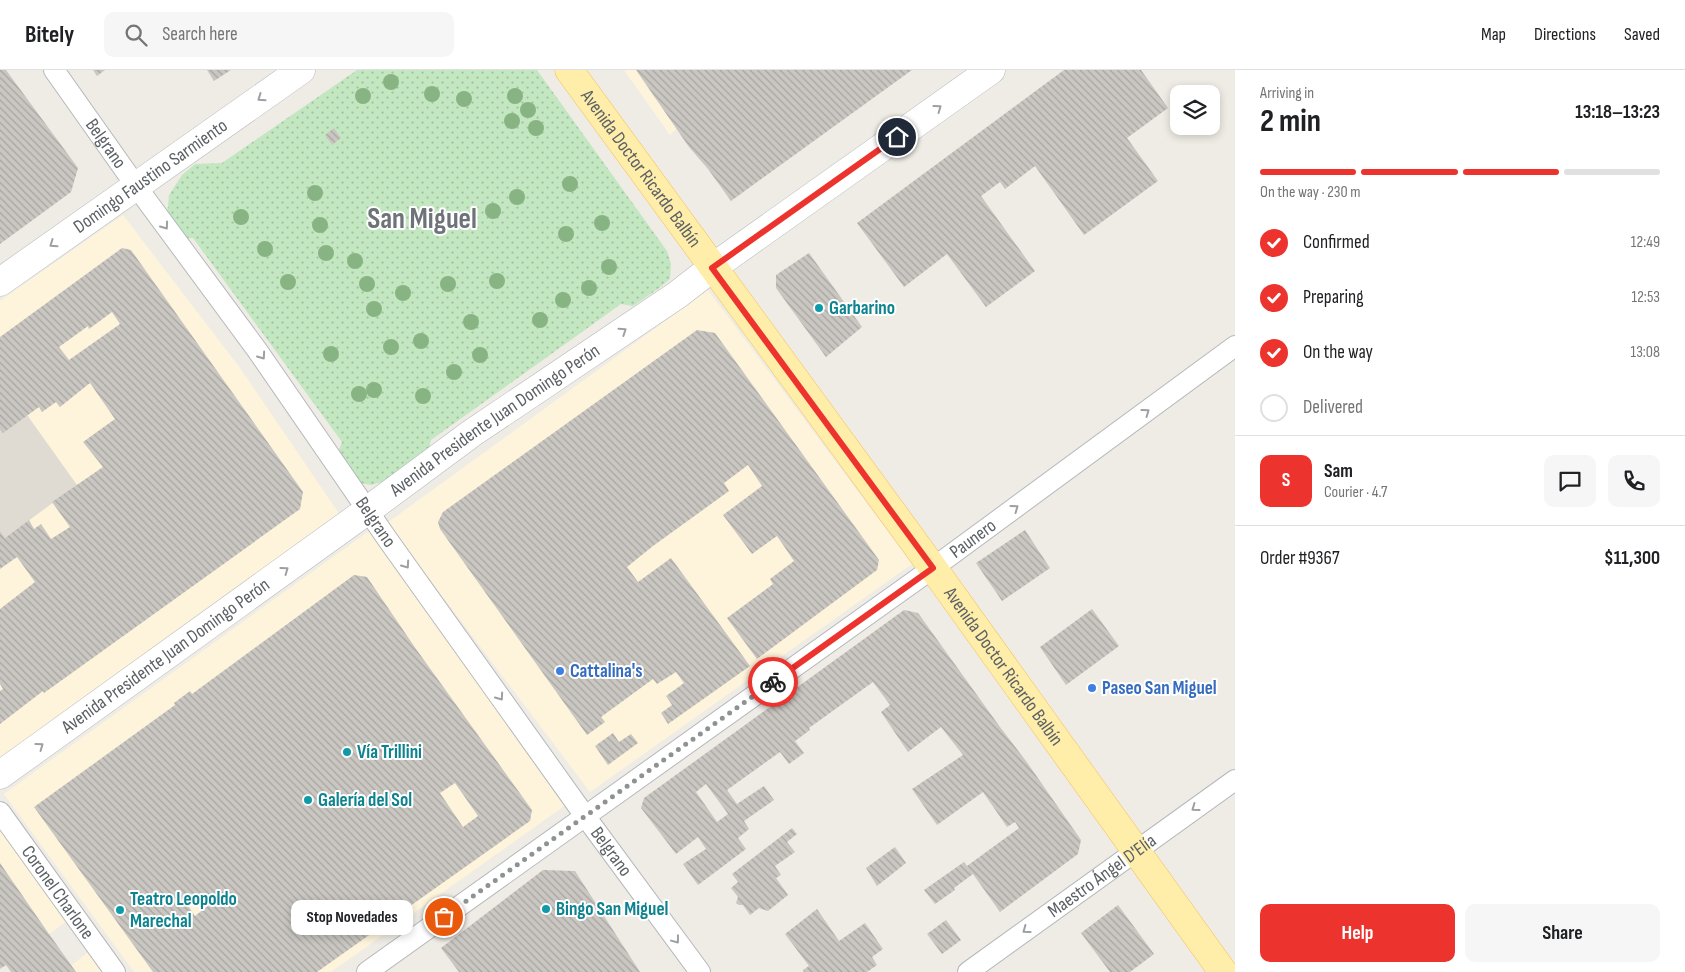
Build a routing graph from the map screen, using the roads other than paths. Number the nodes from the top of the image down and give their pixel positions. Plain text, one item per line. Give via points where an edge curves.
1 (54, 70) edge
2 (301, 70) edge
3 (569, 70) edge
4 (991, 70) edge
5 (136, 186) junction
6 (712, 268) junction
7 (0, 282) edge
8 (1235, 346) edge
9 (368, 510) junction
10 (933, 568) junction
11 (0, 775) edge
12 (1235, 780) edge
13 (0, 812) edge
14 (585, 816) junction
15 (1136, 850) junction
16 (115, 972) edge
17 (367, 972) edge
18 (700, 972) edge
19 (968, 972) edge
20 (1223, 972) edge

1 - 5 street, Belgrano
2 -> 5 main road, Domingo Faustino Sarmiento
3 - 6 main road, Avenida Doctor Ricardo Balbín
6 -> 4 main road, Avenida Presidente Juan Domingo Perón
5 -> 7 main road, Domingo Faustino Sarmiento
5 -> 9 street, Belgrano via 257,350
9 -> 6 main road, Avenida Presidente Juan Domingo Perón via 472,433
6 - 10 main road, Avenida Doctor Ricardo Balbín
10 -> 8 street, Paunero
11 -> 9 main road, Avenida Presidente Juan Domingo Perón
9 -> 14 street, Belgrano
10 - 14 street, Paunero
10 - 15 main road, Avenida Doctor Ricardo Balbín
12 -> 15 street, Maestro Ángel D'Elía
13 - 16 street, Coronel Charlone
14 - 17 street, Paunero
14 -> 18 street, Belgrano
15 -> 19 street, Maestro Ángel D'Elía
15 - 20 main road, Avenida Doctor Ricardo Balbín

